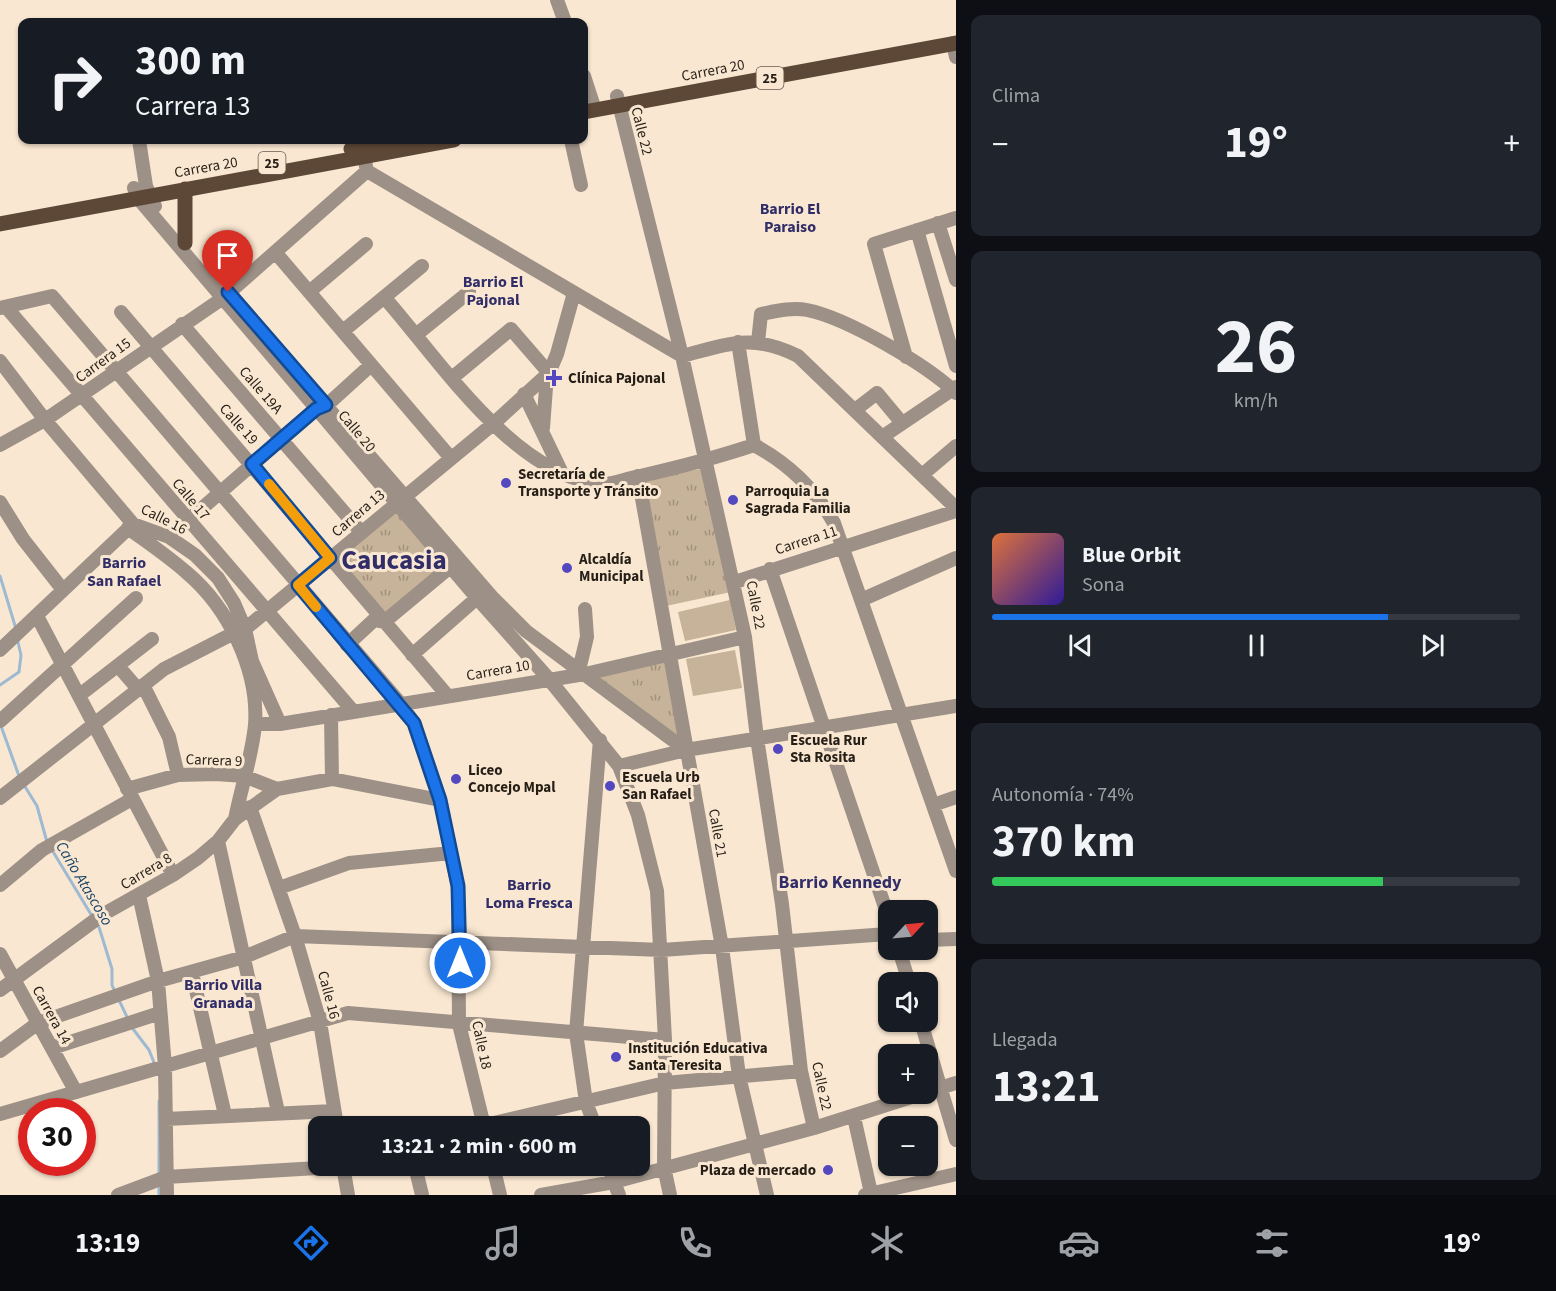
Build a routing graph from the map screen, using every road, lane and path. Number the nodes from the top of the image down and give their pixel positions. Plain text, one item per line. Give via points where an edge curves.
1 (557, 0) edge
2 (564, 18) edge
3 (955, 44) edge
4 (618, 101) junction
5 (588, 107) edge
6 (139, 144) edge
7 (378, 144) edge
8 (439, 144) edge
9 (572, 144) edge
10 (365, 164) junction
11 (581, 185) dead end
12 (185, 189) junction
13 (141, 191) junction
14 (0, 213) edge
15 (956, 218) edge
16 (0, 224) edge
17 (938, 224) junction
18 (917, 230) junction
19 (185, 243) junction
20 (366, 244) dead end
21 (275, 252) junction
22 (422, 266) dead end
23 (956, 280) edge
24 (309, 292) junction
25 (469, 292) dead end
26 (574, 293) junction
27 (225, 295) junction
28 (384, 297) junction
29 (3, 308) edge
30 (121, 312) dead end
31 (182, 324) junction
32 (343, 332) junction
33 (417, 334) junction
34 (738, 342) junction
35 (758, 342) junction
36 (148, 347) junction
37 (682, 356) junction
38 (906, 357) junction
39 (0, 361) edge
40 (371, 365) junction
41 (956, 366) edge
42 (116, 372) junction
43 (548, 373) junction
44 (452, 378) junction
45 (955, 390) edge
46 (524, 394) junction
47 (82, 395) junction
48 (321, 407) junction
49 (855, 410) junction
50 (45, 420) junction
51 (902, 423) junction
52 (493, 424) junction
53 (542, 430) junction
54 (882, 437) junction
55 (281, 439) junction
56 (0, 445) edge
57 (754, 445) junction
58 (956, 446) edge
59 (450, 458) junction
60 (707, 461) junction
61 (252, 464) junction
62 (562, 473) junction
63 (922, 475) junction
64 (638, 476) junction
65 (220, 493) junction
66 (400, 499) junction
67 (0, 502) edge
68 (956, 510) edge
69 (188, 521) junction
70 (130, 526) junction
71 (361, 532) junction
72 (169, 537) junction
73 (843, 545) junction
74 (330, 558) junction
75 (955, 559) edge
76 (450, 567) junction
77 (770, 569) junction
78 (735, 582) junction
79 (298, 585) junction
80 (63, 590) junction
81 (136, 598) dead end
82 (477, 598) junction
83 (861, 600) junction
84 (585, 609) dead end
85 (266, 612) junction
86 (37, 616) junction
87 (384, 622) junction
88 (239, 631) junction
89 (745, 637) junction
90 (152, 639) dead end
91 (347, 645) junction
92 (0, 650) edge
93 (671, 653) junction
94 (412, 655) junction
95 (63, 665) junction
96 (118, 666) junction
97 (582, 672) junction
98 (548, 678) junction
99 (141, 687) junction
100 (81, 694) junction
101 (447, 695) junction
102 (399, 703) junction
103 (956, 706) edge
104 (353, 711) junction
105 (900, 713) junction
106 (331, 715) junction
107 (1, 720) edge
108 (94, 723) junction
109 (255, 724) junction
110 (280, 724) junction
111 (822, 727) junction
112 (757, 738) junction
113 (600, 740) junction
114 (686, 750) junction
115 (619, 766) junction
116 (178, 775) junction
117 (244, 776) junction
118 (332, 779) junction
119 (277, 789) junction
120 (129, 794) junction
121 (956, 797) edge
122 (0, 798) edge
123 (440, 800) junction
124 (933, 805) junction
125 (250, 807) junction
126 (235, 819) junction
127 (218, 840) junction
128 (451, 853) junction
129 (956, 870) edge
130 (173, 875) junction
131 (0, 885) edge
132 (279, 888) junction
133 (139, 895) junction
134 (882, 900) edge
135 (878, 935) edge
136 (296, 936) junction
137 (956, 939) edge
138 (938, 940) edge
139 (787, 941) junction
140 (460, 942) junction
141 (722, 947) junction
142 (583, 948) junction
143 (662, 950) junction
144 (0, 954) edge
145 (244, 957) junction
146 (192, 973) junction
147 (14, 980) junction
148 (158, 981) junction
149 (0, 990) edge
150 (160, 1013) junction
151 (320, 1022) junction
152 (38, 1023) junction
153 (459, 1024) junction
154 (924, 1032) edge
155 (576, 1033) junction
156 (262, 1038) junction
157 (665, 1040) junction
158 (52, 1048) junction
159 (0, 1051) edge
160 (210, 1054) junction
161 (159, 1069) junction
162 (801, 1071) junction
163 (739, 1076) junction
164 (665, 1083) junction
165 (956, 1083) edge
166 (941, 1089) junction
167 (76, 1092) junction
168 (586, 1102) junction
169 (334, 1111) junction
170 (278, 1112) junction
171 (0, 1114) edge
172 (225, 1115) junction
173 (335, 1116) edge
174 (481, 1116) edge
175 (526, 1116) edge
176 (591, 1116) edge
177 (854, 1117) junction
178 (166, 1119) junction
179 (814, 1128) junction
180 (956, 1140) edge
181 (754, 1143) junction
182 (664, 1167) junction
183 (308, 1169) edge
184 (956, 1174) edge
185 (347, 1176) edge
186 (417, 1176) edge
187 (495, 1176) edge
188 (161, 1179) junction
189 (616, 1188) edge
190 (868, 1194) edge
191 (118, 1195) edge
192 (167, 1195) edge
193 (348, 1195) edge
194 (422, 1195) edge
195 (500, 1195) edge
196 (541, 1195) edge
197 (670, 1195) edge
198 (767, 1195) edge

1 - 2 street
3 - 4 main road, Carrera 20 / 25
4 - 5 main road, Carrera 20 / 25
4 - 37 street, Calle 22
6 - 13 street
7 - 13 main road, Carrera 20 / 25
8 - 10 main road, Carrera 20 / 25
9 - 11 street
10 - 12 main road, Carrera 20 / 25
10 - 21 street
10 - 26 street
12 - 13 main road, Carrera 20 / 25
12 - 19 main road
13 - 14 main road, Carrera 20 / 25
13 - 16 main road, Carrera 20 / 25
13 - 19 street, Calle 20
13 - 27 street, Calle 20
15 - 17 street
17 - 18 street
17 - 23 street
18 - 38 street via 874,244
18 - 41 street
19 - 27 street, Calle 20
20 - 24 street
21 - 24 street
21 - 27 street, Carrera 15
22 - 28 street
24 - 32 street
25 - 33 street
26 - 37 street
26 - 43 street
27 - 31 street, Carrera 15
27 - 48 street, Calle 20
28 - 32 street
28 - 33 street
29 - 42 street, Calle 18 via 52,296
29 - 47 street, Calle 17
30 - 36 street, Calle 19
31 - 36 street, Carrera 15
31 - 55 street, Calle 19A
32 - 40 street
33 - 44 street
34 - 35 street
34 - 37 street
34 - 57 street
35 - 38 street via 761,314 783,309 806,310 843,320
35 - 49 street via 777,345 798,356
36 - 42 street, Carrera 15
36 - 61 street, Calle 19
37 - 60 street, Calle 22
38 - 45 street
39 - 50 street, Calle 16
40 - 48 street
40 - 59 street
42 - 47 street, Carrera 15
42 - 65 street, Calle 18
43 - 44 street via 511,329
43 - 46 street, Carrera 13
43 - 53 street
44 - 52 street
45 - 51 street
46 - 52 street, Carrera 13
46 - 53 street
47 - 50 street, Carrera 15
47 - 69 street, Calle 17
48 - 55 street
48 - 66 street, Calle 20
49 - 51 street via 877,393
49 - 54 street
50 - 56 street, Carrera 15
50 - 70 street, Calle 16
51 - 54 street
52 - 59 street, Carrera 13
52 - 62 street via 525,451
53 - 62 street
54 - 63 street
55 - 61 street
55 - 71 street, Calle 19A
57 - 60 street
57 - 73 street via 799,475 822,502
58 - 63 street
59 - 66 street, Carrera 13
60 - 64 street
60 - 78 street, Calle 22
61 - 65 street
61 - 74 street, Calle 19
62 - 64 street via 601,484
63 - 68 street
64 - 93 street, Calle 21
65 - 69 street
65 - 79 street, Calle 18
66 - 71 street, Carrera 13
66 - 76 street, Calle 20
66 - 97 street, Calle 20 via 526,631
67 - 80 street
68 - 73 street, Carrera 11
69 - 72 street
69 - 85 street, Calle 17
70 - 72 street, Calle 16
70 - 80 street
70 - 88 street, Calle 16 via 187,573
71 - 74 street, Carrera 13
72 - 88 street, Calle 16 via 218,578 234,603
73 - 77 street, Carrera 11
73 - 83 street
74 - 79 street, Carrera 13
74 - 87 street, Calle 19
75 - 83 street
76 - 82 street, Calle 20
76 - 87 street
77 - 78 street, Carrera 11
77 - 111 street
78 - 89 street, Calle 22
79 - 85 street, Carrera 13
79 - 91 street, Calle 18
80 - 86 street
81 - 95 street
82 - 94 street
82 - 98 street, Calle 20
83 - 105 street
84 - 97 street via 587,637
85 - 88 street, Carrera 13
85 - 104 street, Calle 17
86 - 92 street
86 - 95 street
87 - 91 street via 374,620
87 - 94 street, Calle 19
88 - 99 street via 164,669
88 - 109 street, Calle 16 via 251,678
88 - 110 street, Calle 16
89 - 93 street, Carrera 10
89 - 112 street, Calle 22
90 - 96 street
91 - 102 street, Calle 18
93 - 97 street, Carrera 10
93 - 114 street, Calle 21
94 - 101 street, Calle 19
95 - 100 street
95 - 107 street
96 - 99 street
96 - 100 street
97 - 98 street, Carrera 10
97 - 114 street, Calle 20
98 - 101 street, Carrera 10
98 - 113 street, Calle 20
99 - 108 street
99 - 116 street via 169,737
100 - 108 street
101 - 102 street, Carrera 10
102 - 104 street, Carrera 10
102 - 123 street, Calle 18 via 414,723
103 - 105 street
104 - 106 street, Carrera 10
105 - 111 street
105 - 124 street
106 - 110 street, Carrera 10
106 - 118 street
108 - 120 street
108 - 122 street
109 - 110 street, Carrera 10
109 - 117 street, Calle 16
111 - 112 street
111 - 134 street
112 - 114 street
112 - 139 street, Calle 22
113 - 115 street, Calle 20
113 - 142 street
114 - 115 street
114 - 141 street, Calle 21
115 - 143 street, Calle 20 via 638,815 657,891
116 - 117 street, Carrera 9
116 - 120 street, Carrera 9
117 - 119 street, Carrera 9
117 - 126 street, Calle 16
118 - 119 street
118 - 123 street
119 - 125 street
120 - 130 street
120 - 131 street, Carrera 9 via 47,847
121 - 124 street
123 - 128 street, Calle 18
124 - 129 street
125 - 126 street
125 - 132 street, Calle 16
126 - 127 street, Carrera 8
127 - 130 street, Carrera 8
127 - 145 street
128 - 132 street via 349,863
128 - 140 street, Calle 18 via 458,886
130 - 133 street, Carrera 8
132 - 136 street, Calle 16
133 - 147 street, Carrera 8 via 102,915
133 - 148 street
135 - 139 street
136 - 140 street
136 - 145 street
136 - 151 street, Calle 16
137 - 138 street
139 - 141 street
139 - 162 street, Calle 22
140 - 142 street
140 - 153 street, Calle 18
141 - 143 street
141 - 163 street, Calle 21
142 - 143 street
142 - 155 street
143 - 157 street, Calle 20
144 - 147 street, Carrera 14
145 - 146 street
145 - 156 street
146 - 148 street
146 - 160 street
147 - 149 street, Carrera 8
147 - 152 street, Carrera 14
148 - 150 street
148 - 152 street
150 - 158 street
150 - 161 street
151 - 153 street via 348,1013
151 - 156 street
151 - 169 street, Calle 16
152 - 158 street, Carrera 14
152 - 159 street
153 - 155 street
153 - 174 street, Calle 18
154 - 166 street
155 - 157 street
155 - 168 street
156 - 160 street
156 - 170 street
157 - 164 street, Calle 20
158 - 167 street, Carrera 14
160 - 161 street
160 - 172 street
161 - 167 street
161 - 178 street
162 - 163 street
162 - 179 street, Calle 22
163 - 164 street
163 - 181 street, Calle 21
164 - 168 street
164 - 182 street, Calle 20
165 - 166 street
166 - 177 street
166 - 180 street
167 - 171 street
168 - 175 street
168 - 176 street
169 - 170 street
169 - 173 street, Calle 16
170 - 172 street
172 - 178 street
177 - 179 street
177 - 190 street
178 - 188 street
179 - 181 street
181 - 182 street
181 - 198 street, Calle 21
182 - 189 street
182 - 197 street, Calle 20
183 - 188 street
184 - 190 street
185 - 193 street
186 - 194 street
187 - 195 street
188 - 191 street
188 - 192 street
189 - 196 street

